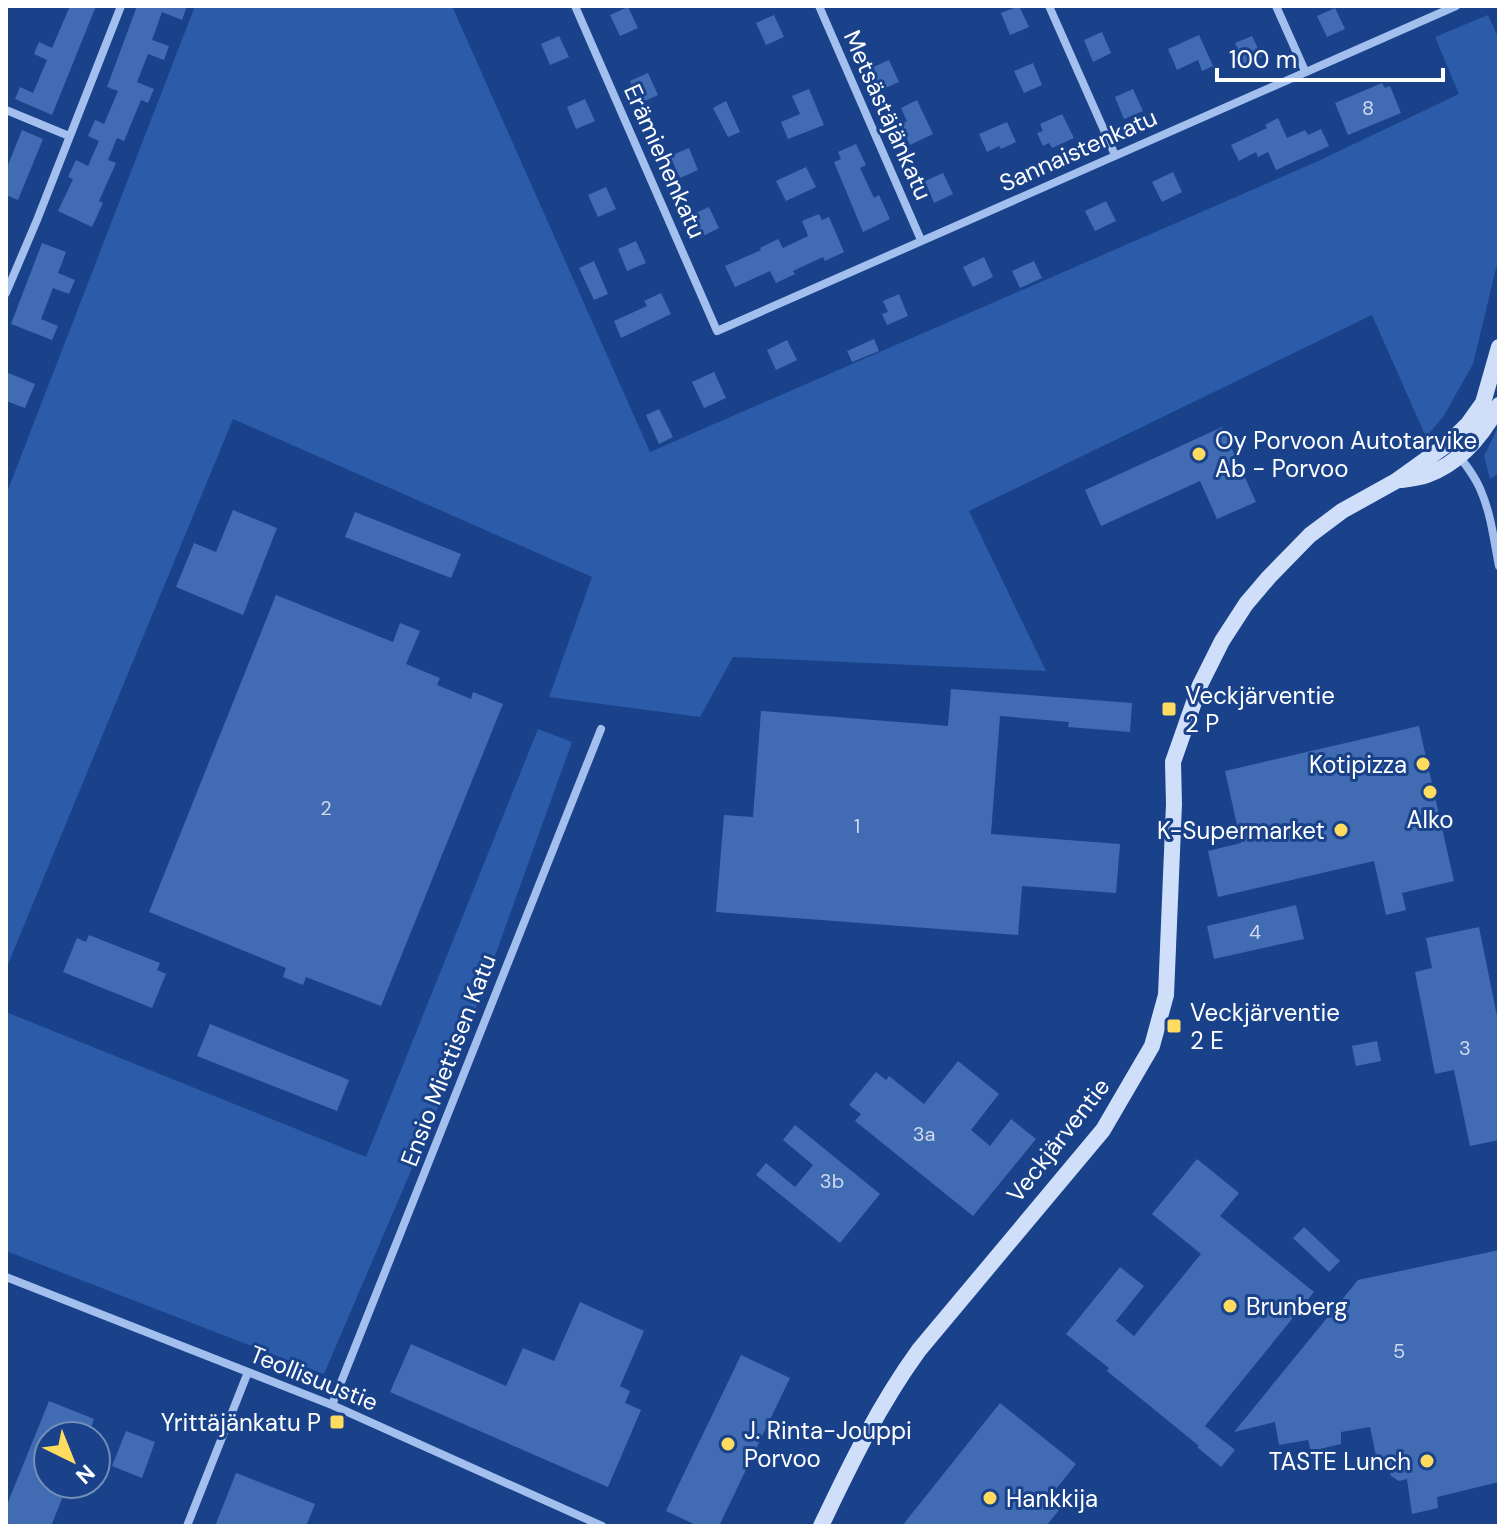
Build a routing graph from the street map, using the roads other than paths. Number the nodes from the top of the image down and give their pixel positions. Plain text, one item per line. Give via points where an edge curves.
1 (121, 6) edge
2 (575, 6) edge
3 (819, 6) edge
4 (1049, 6) edge
5 (1276, 6) edge
6 (1456, 6) edge
7 (1305, 71) junction
8 (6, 110) edge
9 (69, 136) junction
10 (1115, 155) junction
11 (921, 240) junction
12 (6, 293) edge
13 (717, 331) joint
14 (1499, 347) edge
15 (1499, 405) edge
16 (1454, 450) junction
17 (1499, 566) edge
18 (601, 729) dead end
19 (6, 1277) edge
20 (248, 1372) junction
21 (332, 1405) junction
22 (187, 1526) edge
23 (602, 1526) edge
24 (821, 1526) edge

1 - 9 street
2 - 13 street, Erämiehenkatu
3 - 11 street, Metsästäjänkatu
4 - 10 street
5 - 7 street
6 - 7 street, Sannaistenkatu
7 - 10 street, Sannaistenkatu
8 - 9 street
9 - 12 street
10 - 11 street, Sannaistenkatu
11 - 13 street, Sannaistenkatu
14 - 16 main road, Veckjärventie via 1483,403
15 - 16 main road, Veckjärventie via 1485,430
16 - 17 street via 1481,491
16 - 24 main road, Veckjärventie via 1426,476 1396,481 1310,535 1246,604 1222,641 1173,762 1166,995 1152,1046 1103,1130 906,1368
18 - 21 street, Ensio Miettisen Katu
19 - 20 street, Teollisuustie
20 - 21 street, Teollisuustie
20 - 22 street
21 - 23 street, Teollisuustie

